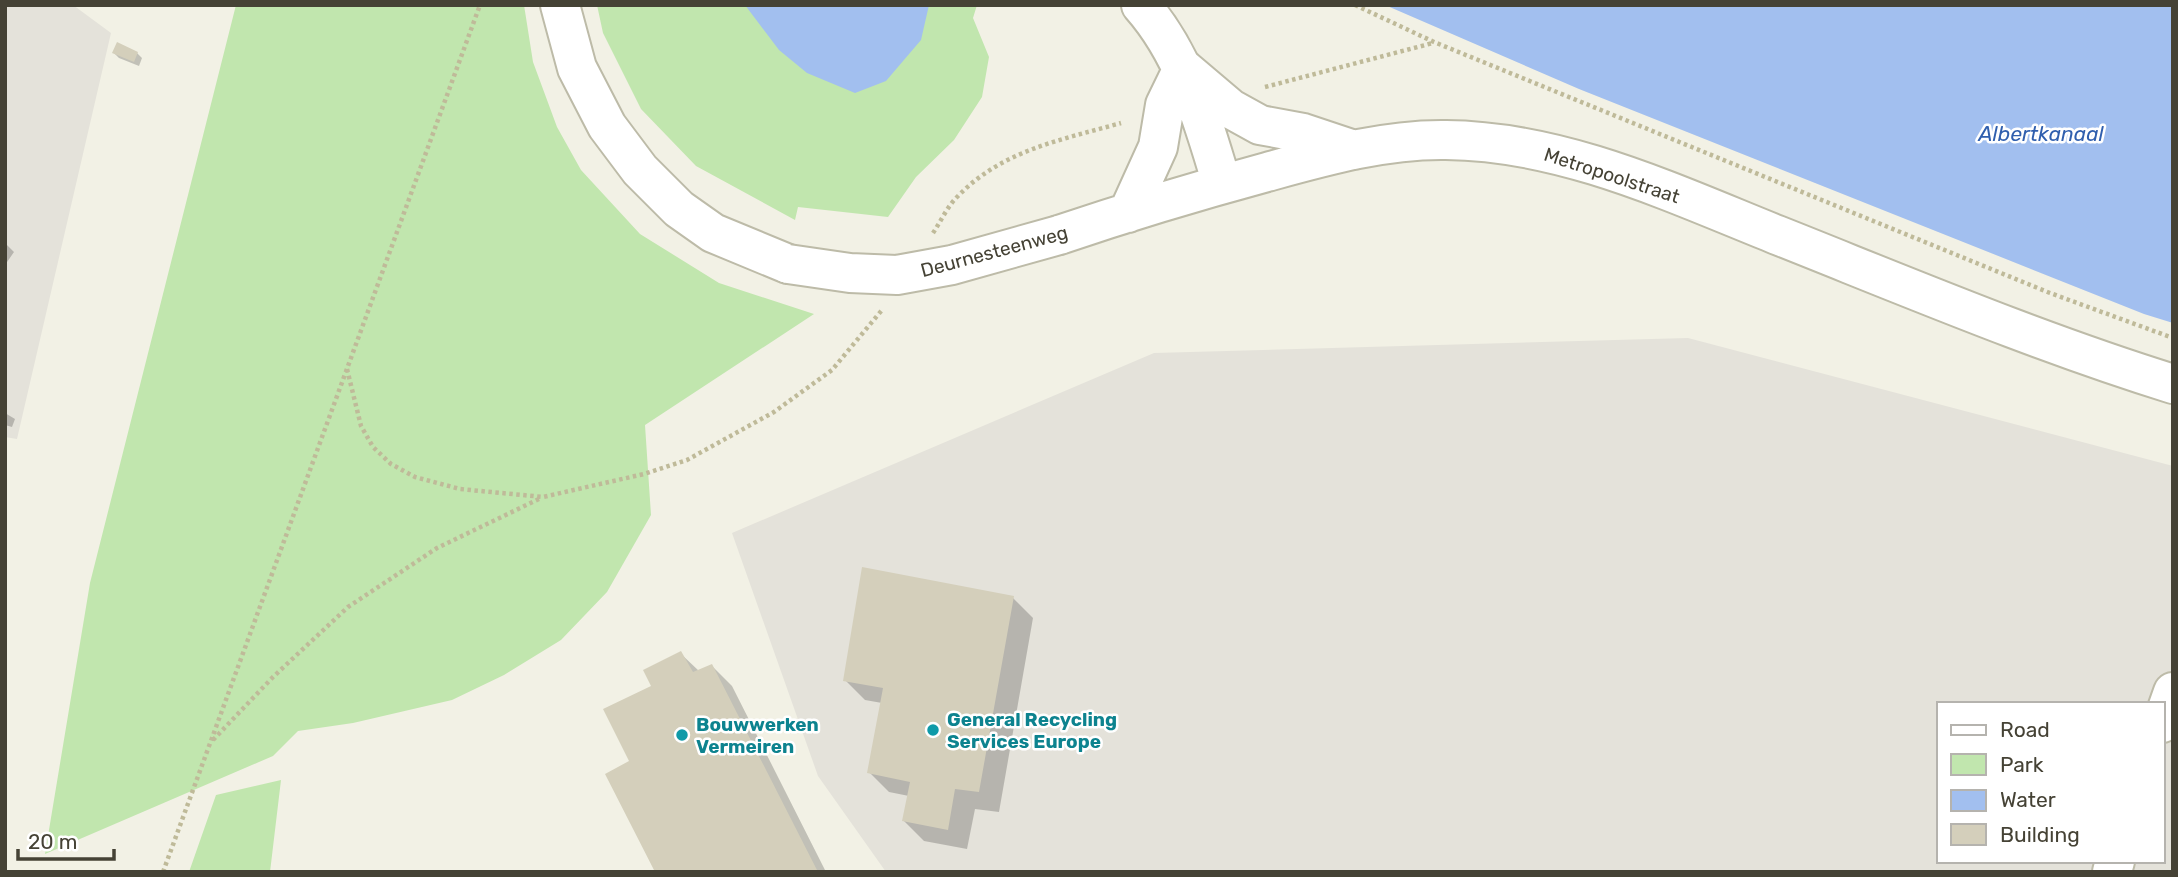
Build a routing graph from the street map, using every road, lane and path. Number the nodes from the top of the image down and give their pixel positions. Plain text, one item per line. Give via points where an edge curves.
1 (480, 5) edge
2 (560, 5) edge
3 (1141, 5) edge
4 (1354, 5) edge
5 (1434, 43) junction
6 (1183, 68) junction
7 (1258, 89) dead end
8 (1354, 150) junction
9 (1222, 184) junction
10 (1128, 213) junction
11 (2173, 338) edge
12 (347, 369) junction
13 (2173, 384) edge
14 (687, 460) dead end
15 (543, 498) junction
16 (2173, 692) edge
17 (2164, 717) edge
18 (210, 743) junction
19 (163, 872) edge

1 - 12 path
2 - 10 street, Deurnesteenweg, bridge via 577,68 607,125 640,170 679,209 713,233 788,264 897,275 952,265
3 - 6 street
4 - 5 path
5 - 7 path
5 - 11 path via 2050,293
6 - 8 street via 1231,109 1260,125
6 - 9 street
6 - 10 street via 1165,105 1158,147
8 - 9 street, Metropoolstraat
8 - 13 street, Metropoolstraat via 1442,140 1484,141 1561,155 1665,190 2091,358
9 - 10 street, Deurnesteenweg
12 - 15 path via 361,426 373,447 391,464 415,477 460,489
12 - 18 path
14 - 15 path
15 - 18 path via 437,548 348,607
16 - 17 street
18 - 19 path

